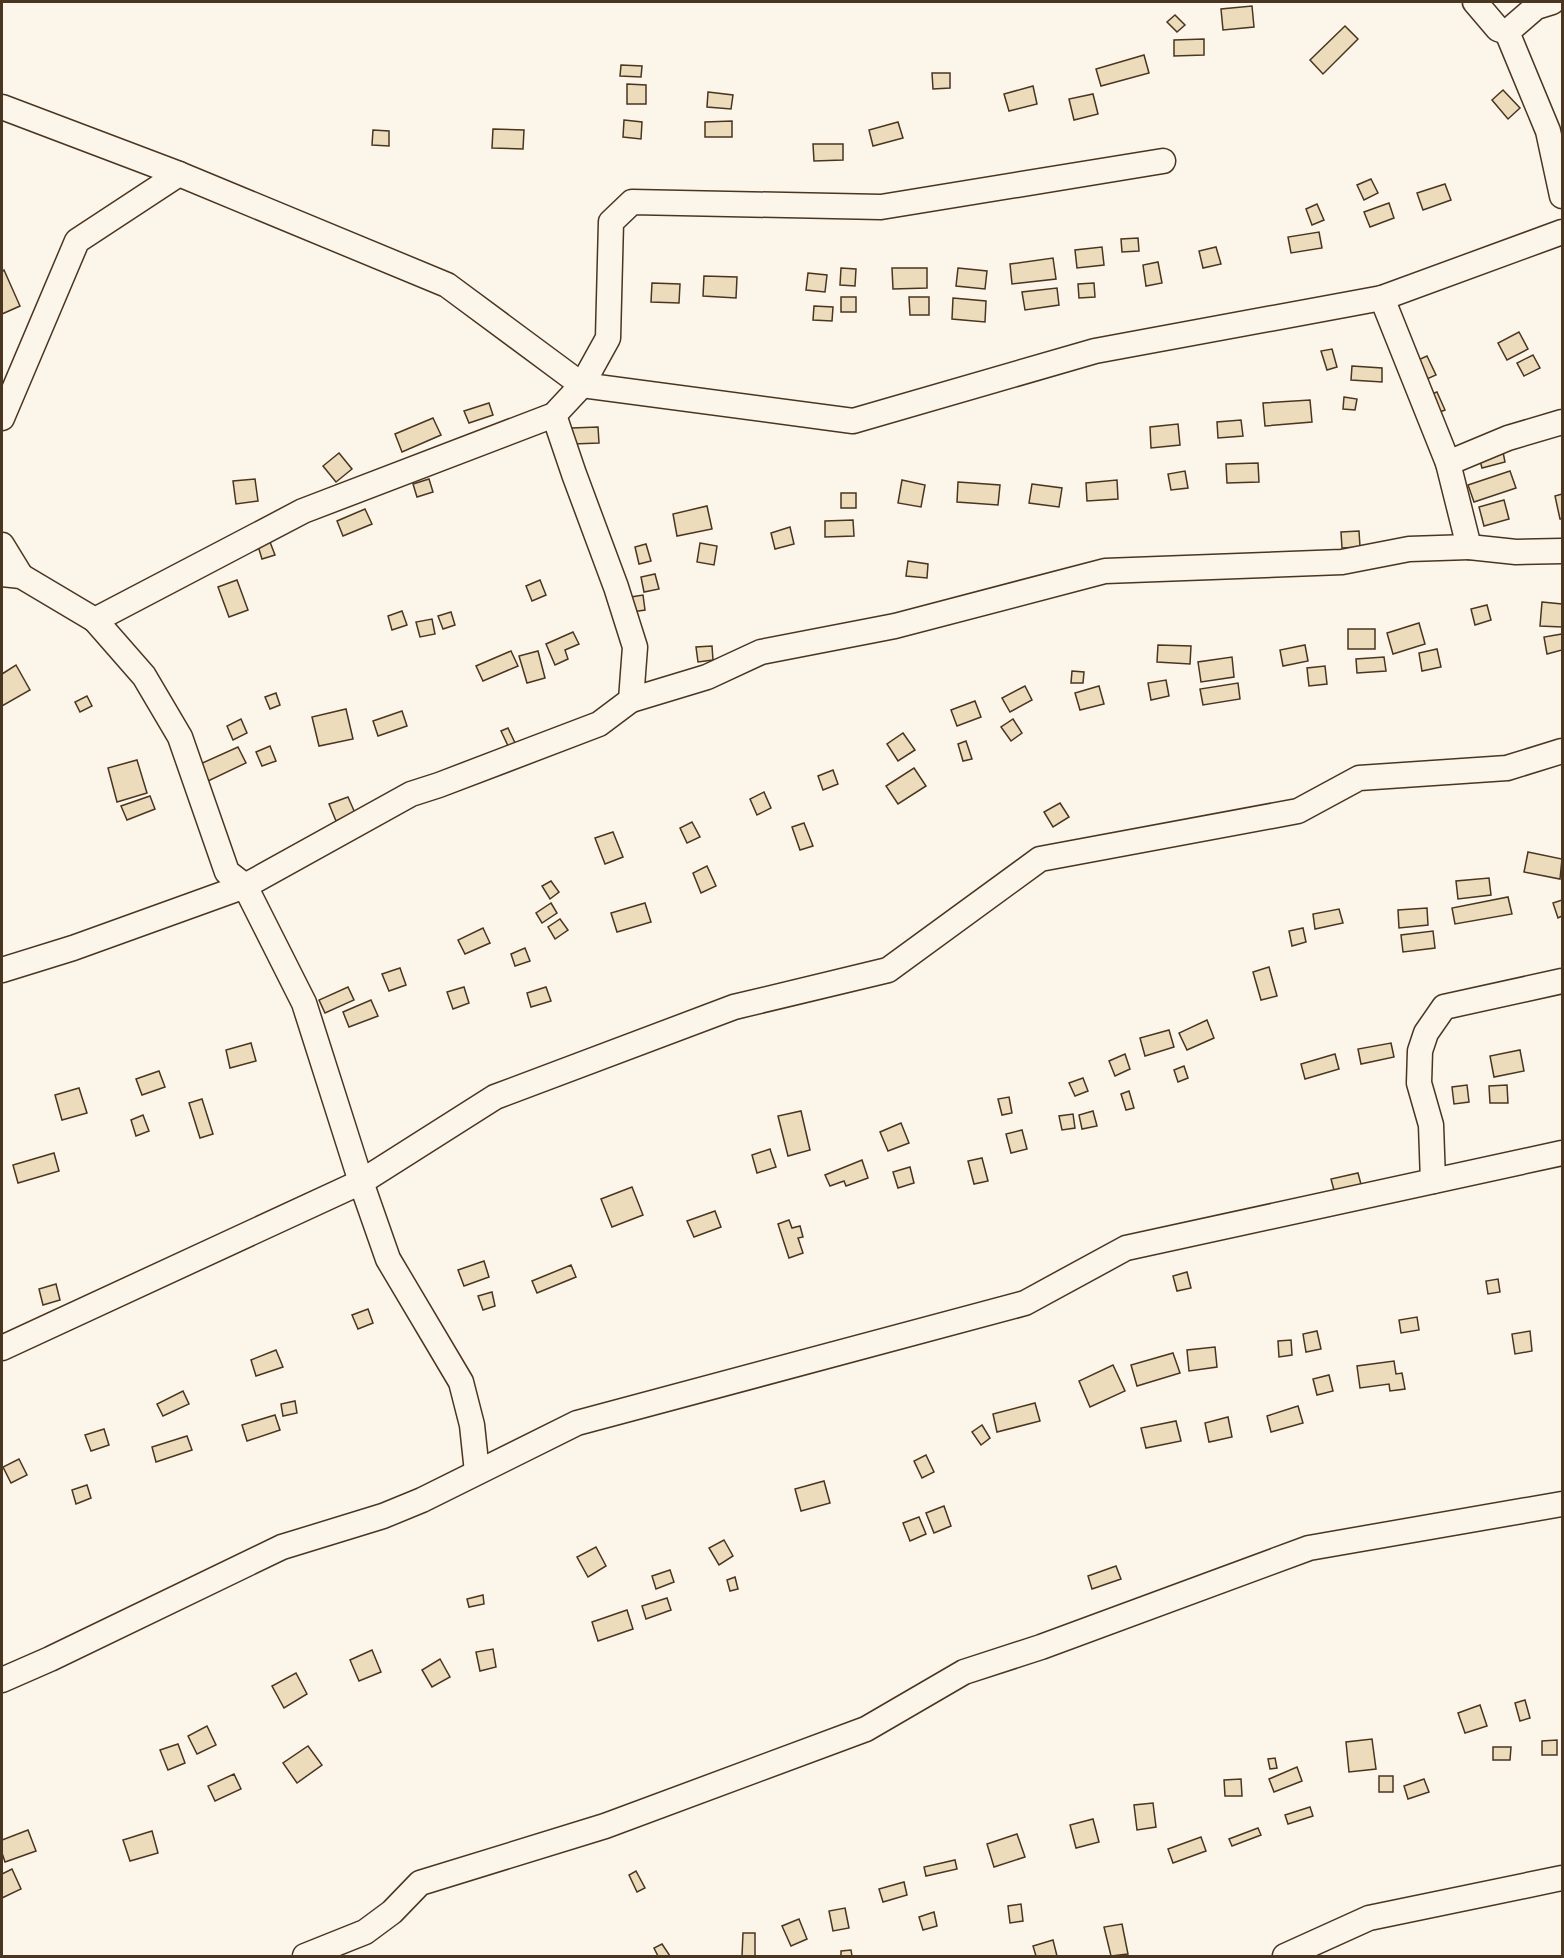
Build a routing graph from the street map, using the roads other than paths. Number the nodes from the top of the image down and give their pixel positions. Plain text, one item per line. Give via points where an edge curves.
1 (1475, 2) edge
2 (1552, 2) edge
3 (1507, 32) junction
4 (2, 106) edge
5 (1163, 161) dead end
6 (179, 174) junction
7 (1563, 196) edge
8 (1563, 232) edge
9 (1382, 298) junction
10 (582, 385) junction
11 (554, 415) junction
12 (2, 418) edge
13 (1563, 422) edge
14 (1448, 463) junction
15 (2, 545) edge
16 (1469, 547) junction
17 (1563, 551) edge
18 (11, 575) edge
19 (94, 620) junction
20 (631, 700) junction
21 (1563, 751) edge
22 (245, 886) junction
23 (2, 970) edge
24 (1563, 981) edge
25 (1563, 1153) edge
26 (1432, 1181) junction
27 (361, 1182) junction
28 (2, 1348) edge
29 (477, 1472) junction
30 (1563, 1504) edge
31 (2, 1680) edge
32 (1563, 1878) edge
33 (304, 1956) edge
34 (1285, 1956) edge

1 - 3 street via 1498,29
2 - 3 street via 1536,7
3 - 7 street via 1548,131
4 - 6 street
5 - 10 street via 881,207 632,202 611,222 608,338
6 - 10 street via 447,285
6 - 12 street via 77,241
8 - 9 street
9 - 10 street via 1095,351 854,421
9 - 14 street
10 - 11 street
11 - 19 street via 303,511
11 - 20 street via 635,647
13 - 14 street via 1508,438
14 - 16 street
15 - 18 street
16 - 17 street
16 - 20 street via 1409,549 1342,562 1105,571 895,626 761,652 707,677
18 - 19 street
19 - 22 street via 144,676 180,737 227,872
20 - 22 street via 599,724 411,794
21 - 27 street via 1508,768 1359,778 1298,811 1040,859 888,970 734,1007 495,1097
22 - 23 street
22 - 27 street via 304,1003
24 - 26 street via 1444,1007 1426,1033 1420,1051 1419,1083 1431,1125
25 - 26 street
26 - 29 street via 1126,1248 1025,1303 577,1423
27 - 28 street
27 - 29 street via 388,1258 462,1382
29 - 31 street via 383,1516 282,1547
30 - 33 street via 1310,1548 964,1672 866,1729 605,1826 420,1883 392,1912 365,1932
32 - 34 street via 1370,1918

